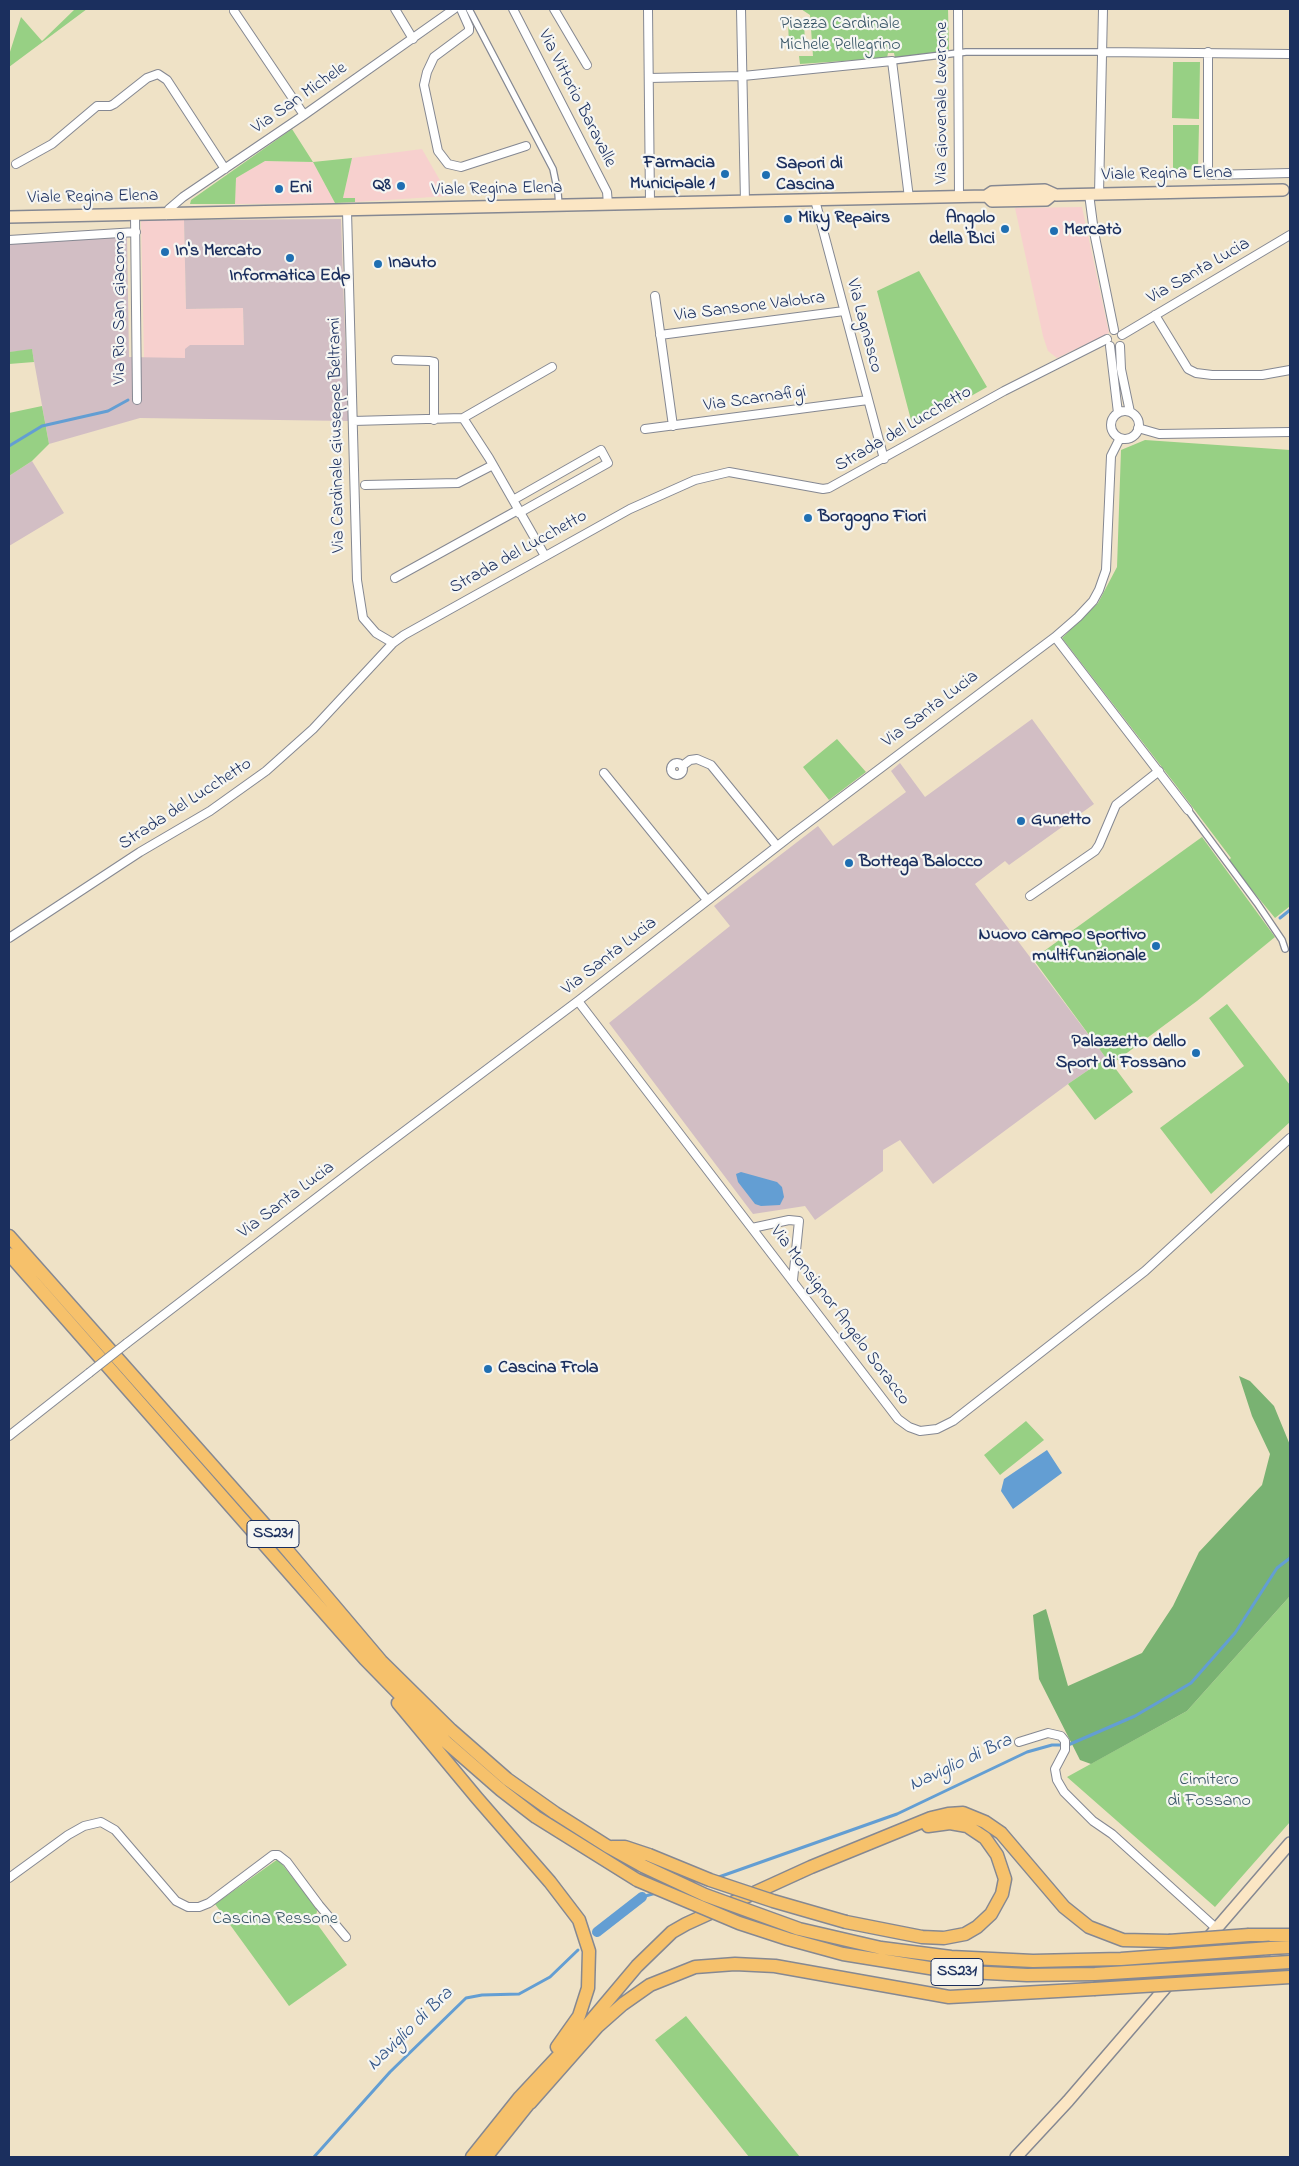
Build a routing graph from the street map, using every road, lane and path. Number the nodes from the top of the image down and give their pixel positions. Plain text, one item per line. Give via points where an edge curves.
1 (395, 9) edge
2 (454, 9) edge
3 (460, 9) edge
4 (469, 9) edge
5 (513, 9) edge
6 (554, 9) edge
7 (648, 9) edge
8 (741, 9) edge
9 (958, 9) edge
10 (1103, 9) edge
11 (234, 11) dead end
12 (412, 39) junction
13 (958, 52) junction
14 (1101, 52) junction
15 (1208, 52) junction
16 (1290, 54) edge
17 (892, 61) junction
18 (587, 65) dead end
19 (742, 76) junction
20 (649, 78) junction
21 (304, 115) junction
22 (526, 146) dead end
23 (16, 164) dead end
24 (225, 170) junction
25 (1290, 173) edge
26 (1288, 190) edge
27 (1094, 194) junction
28 (959, 197) junction
29 (607, 198) junction
30 (909, 198) junction
31 (815, 200) junction
32 (746, 202) junction
33 (650, 203) junction
34 (559, 206) junction
35 (347, 211) junction
36 (135, 215) junction
37 (166, 215) junction
38 (9, 217) edge
39 (136, 232) junction
40 (1290, 235) edge
41 (9, 240) edge
42 (655, 296) dead end
43 (844, 312) junction
44 (1155, 315) junction
45 (1114, 330) junction
46 (660, 335) junction
47 (1122, 335) junction
48 (1108, 342) junction
49 (1120, 346) junction
50 (396, 360) dead end
51 (552, 367) dead end
52 (1290, 370) edge
53 (137, 400) dead end
54 (868, 400) junction
55 (1130, 412) junction
56 (1118, 413) junction
57 (463, 418) junction
58 (434, 420) junction
59 (353, 421) junction
60 (672, 426) junction
61 (1138, 428) junction
62 (645, 429) dead end
63 (1290, 432) edge
64 (1120, 438) junction
65 (884, 459) junction
66 (493, 465) junction
67 (365, 485) dead end
68 (513, 500) junction
69 (518, 511) junction
70 (544, 556) junction
71 (395, 578) dead end
72 (1055, 637) junction
73 (393, 643) junction
74 (682, 766) dead end
75 (1159, 771) junction
76 (604, 773) dead end
77 (1188, 810) joint
78 (777, 846) junction
79 (1030, 896) dead end
80 (707, 900) junction
81 (9, 938) edge
82 (1285, 949) dead end
83 (578, 1001) junction
84 (1290, 1138) edge
85 (752, 1228) junction
86 (9, 1236) edge
87 (9, 1254) edge
88 (793, 1280) junction
89 (9, 1436) edge
90 (364, 1659) junction
91 (1019, 1742) dead end
92 (899, 1831) junction
93 (1290, 1842) edge
94 (607, 1846) junction
95 (9, 1878) edge
96 (1217, 1929) junction
97 (1290, 1934) edge
98 (346, 1937) dead end
99 (1290, 1947) edge
100 (1290, 1962) edge
101 (1290, 1977) edge
102 (525, 2100) junction
103 (472, 2157) edge
104 (486, 2157) edge
105 (1016, 2157) edge

1 - 12 street
2 - 12 street, Via San Michele
3 - 22 street via 469,31 434,58 424,85 438,151 448,164 461,167
4 - 34 street via 553,169
5 - 29 street, Via Vittorio Baravalle
6 - 18 street
7 - 20 street
8 - 19 street
9 - 13 street, Via Giovenale Leverone
10 - 14 street
11 - 21 street
12 - 21 street, Via San Michele
13 - 14 street
13 - 17 street
13 - 28 street, Via Giovenale Leverone
14 - 15 street
14 - 27 street
15 - 16 street
15 - 25 street via 1208,173
17 - 19 street
17 - 30 street
19 - 20 street
19 - 32 street
20 - 33 street
21 - 24 street, Via San Michele
23 - 24 street via 52,144 97,106 114,104 147,78 158,74 167,80
24 - 37 street, Via San Michele via 183,197
26 - 27 main road, Viale Regina Elena
27 - 28 main road, Viale Regina Elena via 1052,195 1046,200 992,201 987,196
27 - 45 street via 1094,232
28 - 30 main road, Viale Regina Elena
29 - 33 main road, Viale Regina Elena
29 - 34 main road, Viale Regina Elena
30 - 31 main road, Viale Regina Elena
31 - 32 main road, Viale Regina Elena
31 - 43 street, Via Lagnasco
32 - 33 main road, Viale Regina Elena
34 - 35 main road, Viale Regina Elena
35 - 37 main road, Viale Regina Elena
35 - 59 street, Via Cardinale Giuseppe Beltrami
36 - 37 main road, Viale Regina Elena
36 - 38 main road, Viale Regina Elena
36 - 39 street, Via Rio San Giacomo
39 - 41 street
39 - 53 street, Via Rio San Giacomo
40 - 44 street, Via Santa Lucia
42 - 46 street
43 - 46 street, Via Sansone Valobra
43 - 54 street, Via Lagnasco
44 - 47 street, Via Santa Lucia
44 - 52 street via 1188,369 1196,373 1262,375
45 - 47 street
45 - 48 street via 1109,333
46 - 60 street
47 - 49 street via 1124,339
48 - 49 street
48 - 56 street
48 - 65 street, Strada del Lucchetto via 1004,390
49 - 55 street
50 - 58 street via 434,362
51 - 57 street
54 - 60 street, Via Scarnafigi
54 - 65 street, Via Lagnasco
55 - 56 street
55 - 61 street via 1137,419
56 - 64 street via 1111,426
57 - 58 street
57 - 66 street
58 - 59 street
59 - 73 street, Via Cardinale Giuseppe Beltrami via 360,606 369,627
60 - 62 street, Via Scarnafigi
61 - 63 street via 1159,434
61 - 64 street via 1131,437
64 - 72 street, Via Santa Lucia via 1111,456 1103,581 1093,601
65 - 70 street, Strada del Lucchetto via 823,489 729,472 695,480 630,509
66 - 67 street via 458,483
66 - 68 street
68 - 69 street
68 - 69 street via 601,450 608,463
69 - 70 street
69 - 71 street
70 - 73 street, Strada del Lucchetto
72 - 75 street
72 - 78 street, Via Santa Lucia
73 - 81 street, Strada del Lucchetto via 313,728 266,771 210,811 140,852
74 - 78 street via 690,760 711,765
75 - 77 street
75 - 79 street via 1116,805 1095,851
76 - 80 street
77 - 82 street via 1282,940
78 - 80 street, Via Santa Lucia
80 - 83 street, Via Santa Lucia
83 - 85 street, Via Monsignor Angelo Soracco
83 - 89 street, Via Santa Lucia, bridge via 127,1342
84 - 88 street, Via Monsignor Angelo Soracco via 1146,1271 937,1429 920,1431 898,1419
85 - 88 street, Via Monsignor Angelo Soracco
85 - 88 street via 799,1221
86 - 94 highway, SS231 via 382,1661 451,1730 507,1779
87 - 90 highway, SS231
90 - 100 highway, SS231, bridge via 446,1742 536,1817 637,1880 739,1923 843,1954 948,1971 1094,1974
90 - 102 highway via 418,1729 550,1882 579,1920 584,1933 589,1952 588,1988 579,2016
91 - 96 street via 1048,1733 1061,1736 1065,1750 1055,1769 1056,1780 1064,1792
92 - 94 highway, bridge via 950,1823 967,1826 985,1838 997,1855 1005,1879 995,1907 977,1927 965,1934 944,1938 922,1937 846,1922 710,1880 625,1847
92 - 97 highway, bridge via 948,1814 963,1813 984,1822 1001,1833 1064,1907 1088,1927 1123,1940 1169,1942
92 - 102 highway via 672,1932 638,1966
93 - 96 main road
94 - 99 highway, SS231, bridge via 705,1895 799,1928 881,1948 942,1956 1033,1961
95 - 98 street via 84,1826 101,1822 114,1830 176,1901 188,1907 209,1903 273,1855 278,1855
96 - 105 main road
101 - 102 highway, bridge via 949,1997 775,1966 695,1966 650,1985 623,2004
102 - 103 highway
102 - 104 highway

